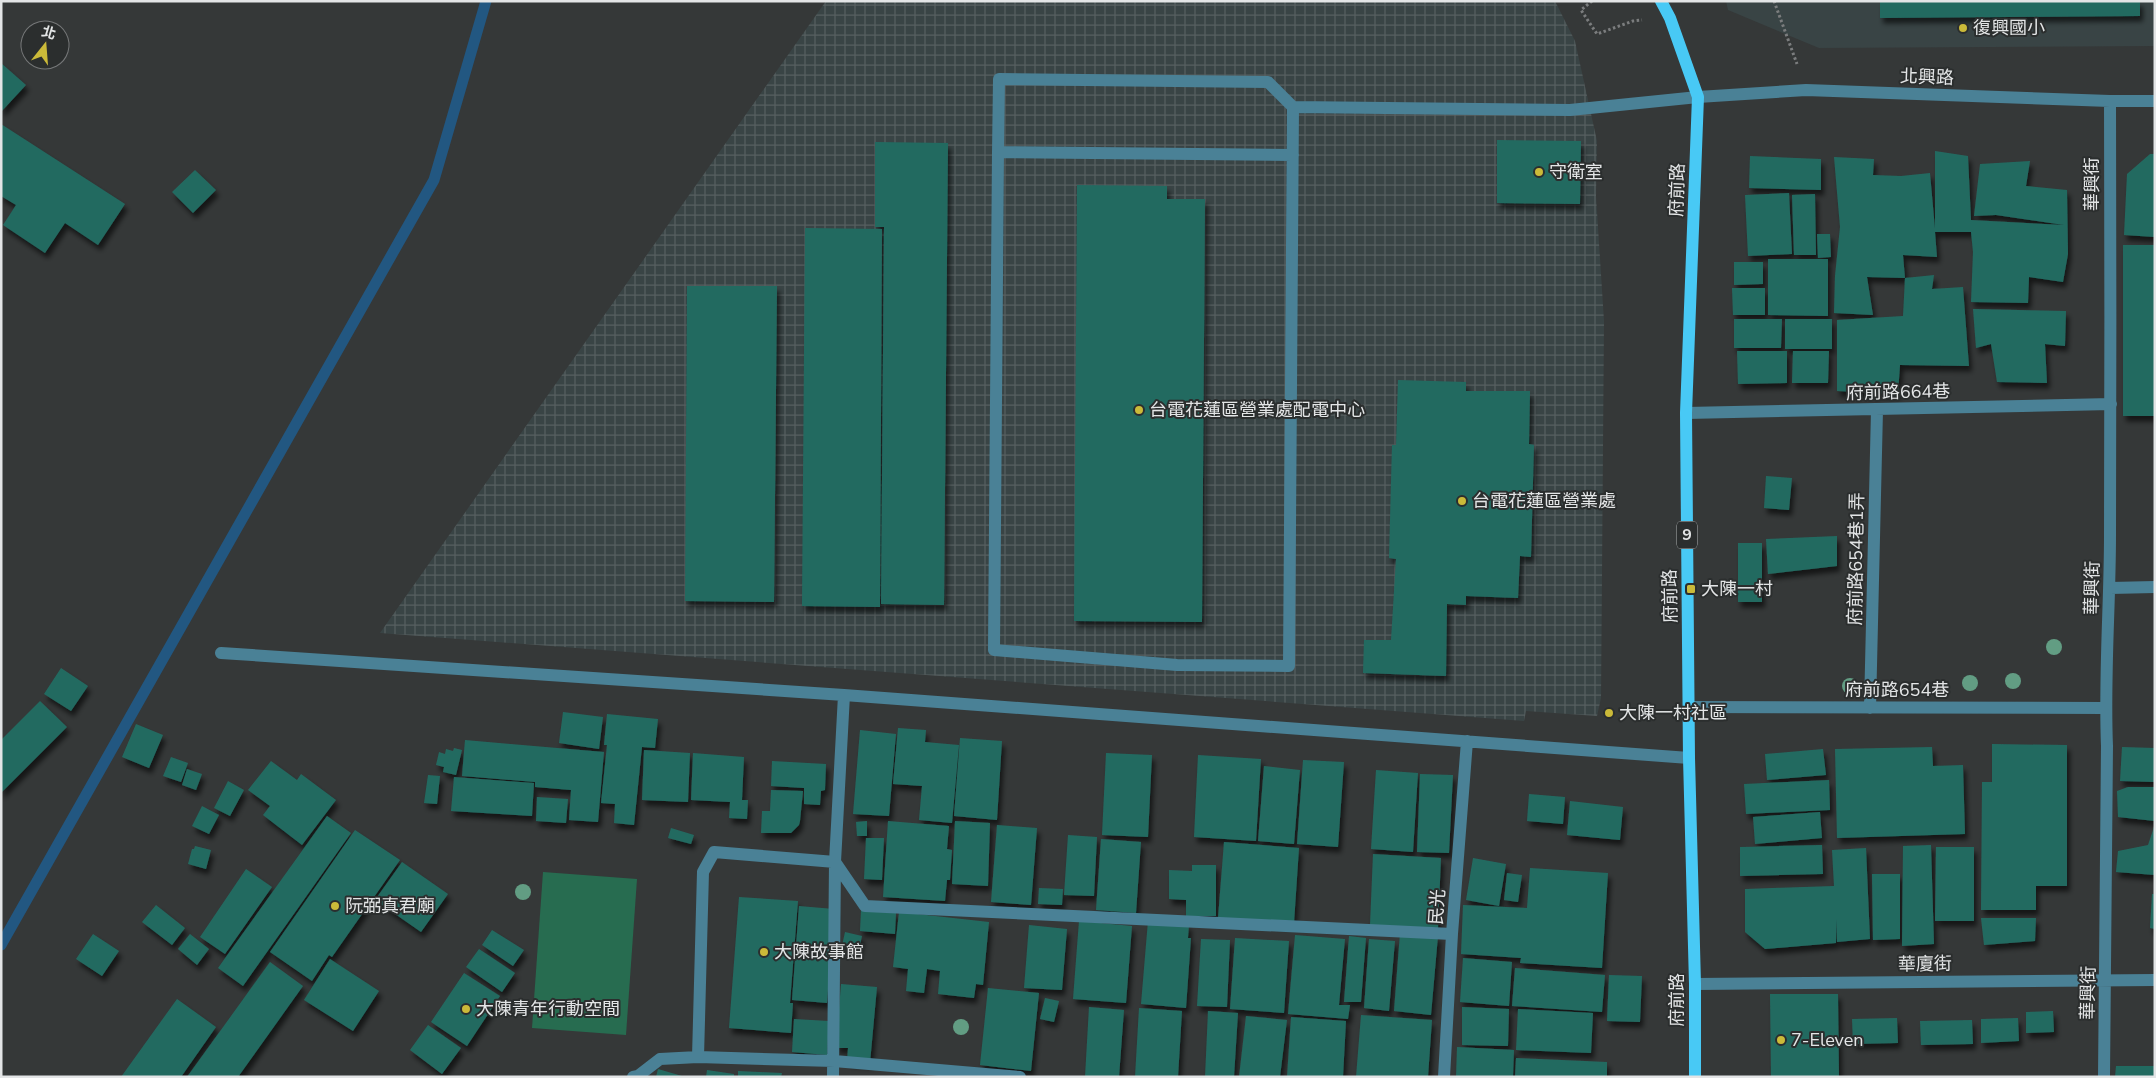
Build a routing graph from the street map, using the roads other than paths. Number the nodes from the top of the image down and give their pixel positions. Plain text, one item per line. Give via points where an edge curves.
1 (1660, 1) edge
2 (1698, 98) junction
3 (2155, 100) edge
4 (2110, 101) junction
5 (1293, 107) junction
6 (998, 152) junction
7 (1293, 155) junction
8 (2111, 404) junction
9 (1877, 410) junction
10 (1686, 412) junction
11 (2155, 587) edge
12 (2110, 588) junction
13 (221, 653) dead end
14 (844, 695) junction
15 (1689, 707) junction
16 (1870, 708) junction
17 (2105, 708) junction
18 (1467, 741) junction
19 (1690, 758) junction
20 (835, 862) junction
21 (1452, 934) junction
22 (2106, 980) junction
23 (2155, 980) edge
24 (1695, 984) junction
25 (698, 1057) junction
26 (834, 1061) junction
27 (636, 1076) edge
28 (833, 1077) edge
29 (1020, 1077) edge
30 (1444, 1077) edge
31 (1694, 1077) edge
32 (2104, 1077) edge

1 - 2 main road, 府前路 / 9 via 1670,18
2 - 4 street, 北興路 via 1806,90
2 - 5 street, 北興路 via 1570,110
2 - 10 main road, 府前路 / 9
3 - 4 street, 北興路
4 - 8 street, 華興街
5 - 6 street via 1268,82 999,79
5 - 7 street
6 - 7 street
6 - 7 street via 994,650 1177,664 1289,666
8 - 9 street, 府前路664巷
8 - 12 street, 華興街
9 - 10 street, 府前路664巷
9 - 16 street, 府前路654巷1弄
10 - 15 main road, 府前路 / 9
11 - 12 street
12 - 17 street, 華興街
13 - 14 street
14 - 18 street
14 - 20 street
15 - 16 street, 府前路654巷
15 - 19 main road, 府前路 / 9
16 - 17 street, 府前路654巷
17 - 22 street, 華興街
18 - 19 street
18 - 21 street, 民光
19 - 24 main road, 府前路 / 9
20 - 21 street via 865,906
20 - 25 street via 714,852 702,872
20 - 26 street
21 - 30 street, 民光
22 - 23 street, 華廈街
22 - 24 street, 華廈街
22 - 32 street, 華興街
24 - 31 main road, 府前路 / 9
25 - 26 street
25 - 27 street via 660,1059
26 - 28 street
26 - 29 street

